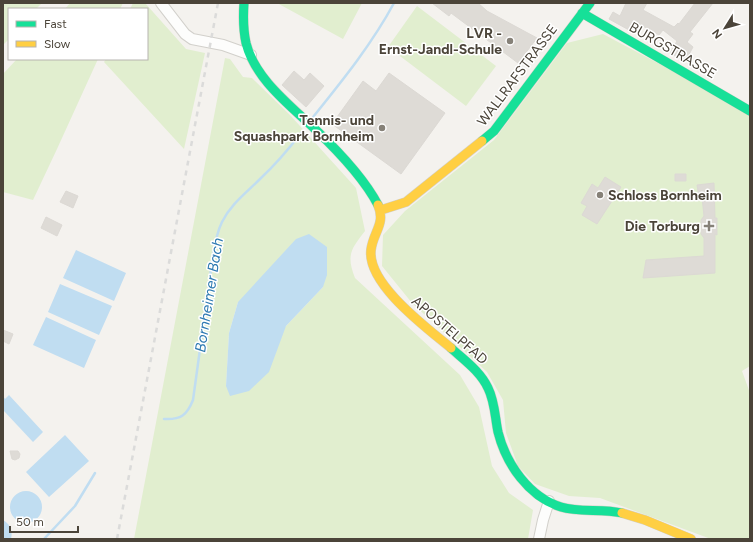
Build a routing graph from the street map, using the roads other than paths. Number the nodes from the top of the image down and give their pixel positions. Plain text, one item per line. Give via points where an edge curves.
1 (161, 3) edge
2 (244, 3) edge
3 (590, 3) edge
4 (582, 12) junction
5 (251, 55) junction
6 (750, 111) edge
7 (381, 210) junction
8 (549, 502) junction
9 (539, 539) edge
10 (691, 539) edge

1 - 5 street via 185,34 192,39 223,45
2 - 5 street via 243,24
3 - 4 street, WALLRAFSTRASSE
4 - 6 street, BURGSTRASSE
4 - 7 street, WALLRAFSTRASSE via 494,131 406,202
5 - 7 street via 257,69 272,88 337,150
7 - 8 street, APOSTELPFAD via 381,223 371,250 378,275 396,301 475,369 483,379 493,399 499,434 509,460 523,482
8 - 9 street
8 - 10 street, APOSTELPFAD via 567,508 618,512

